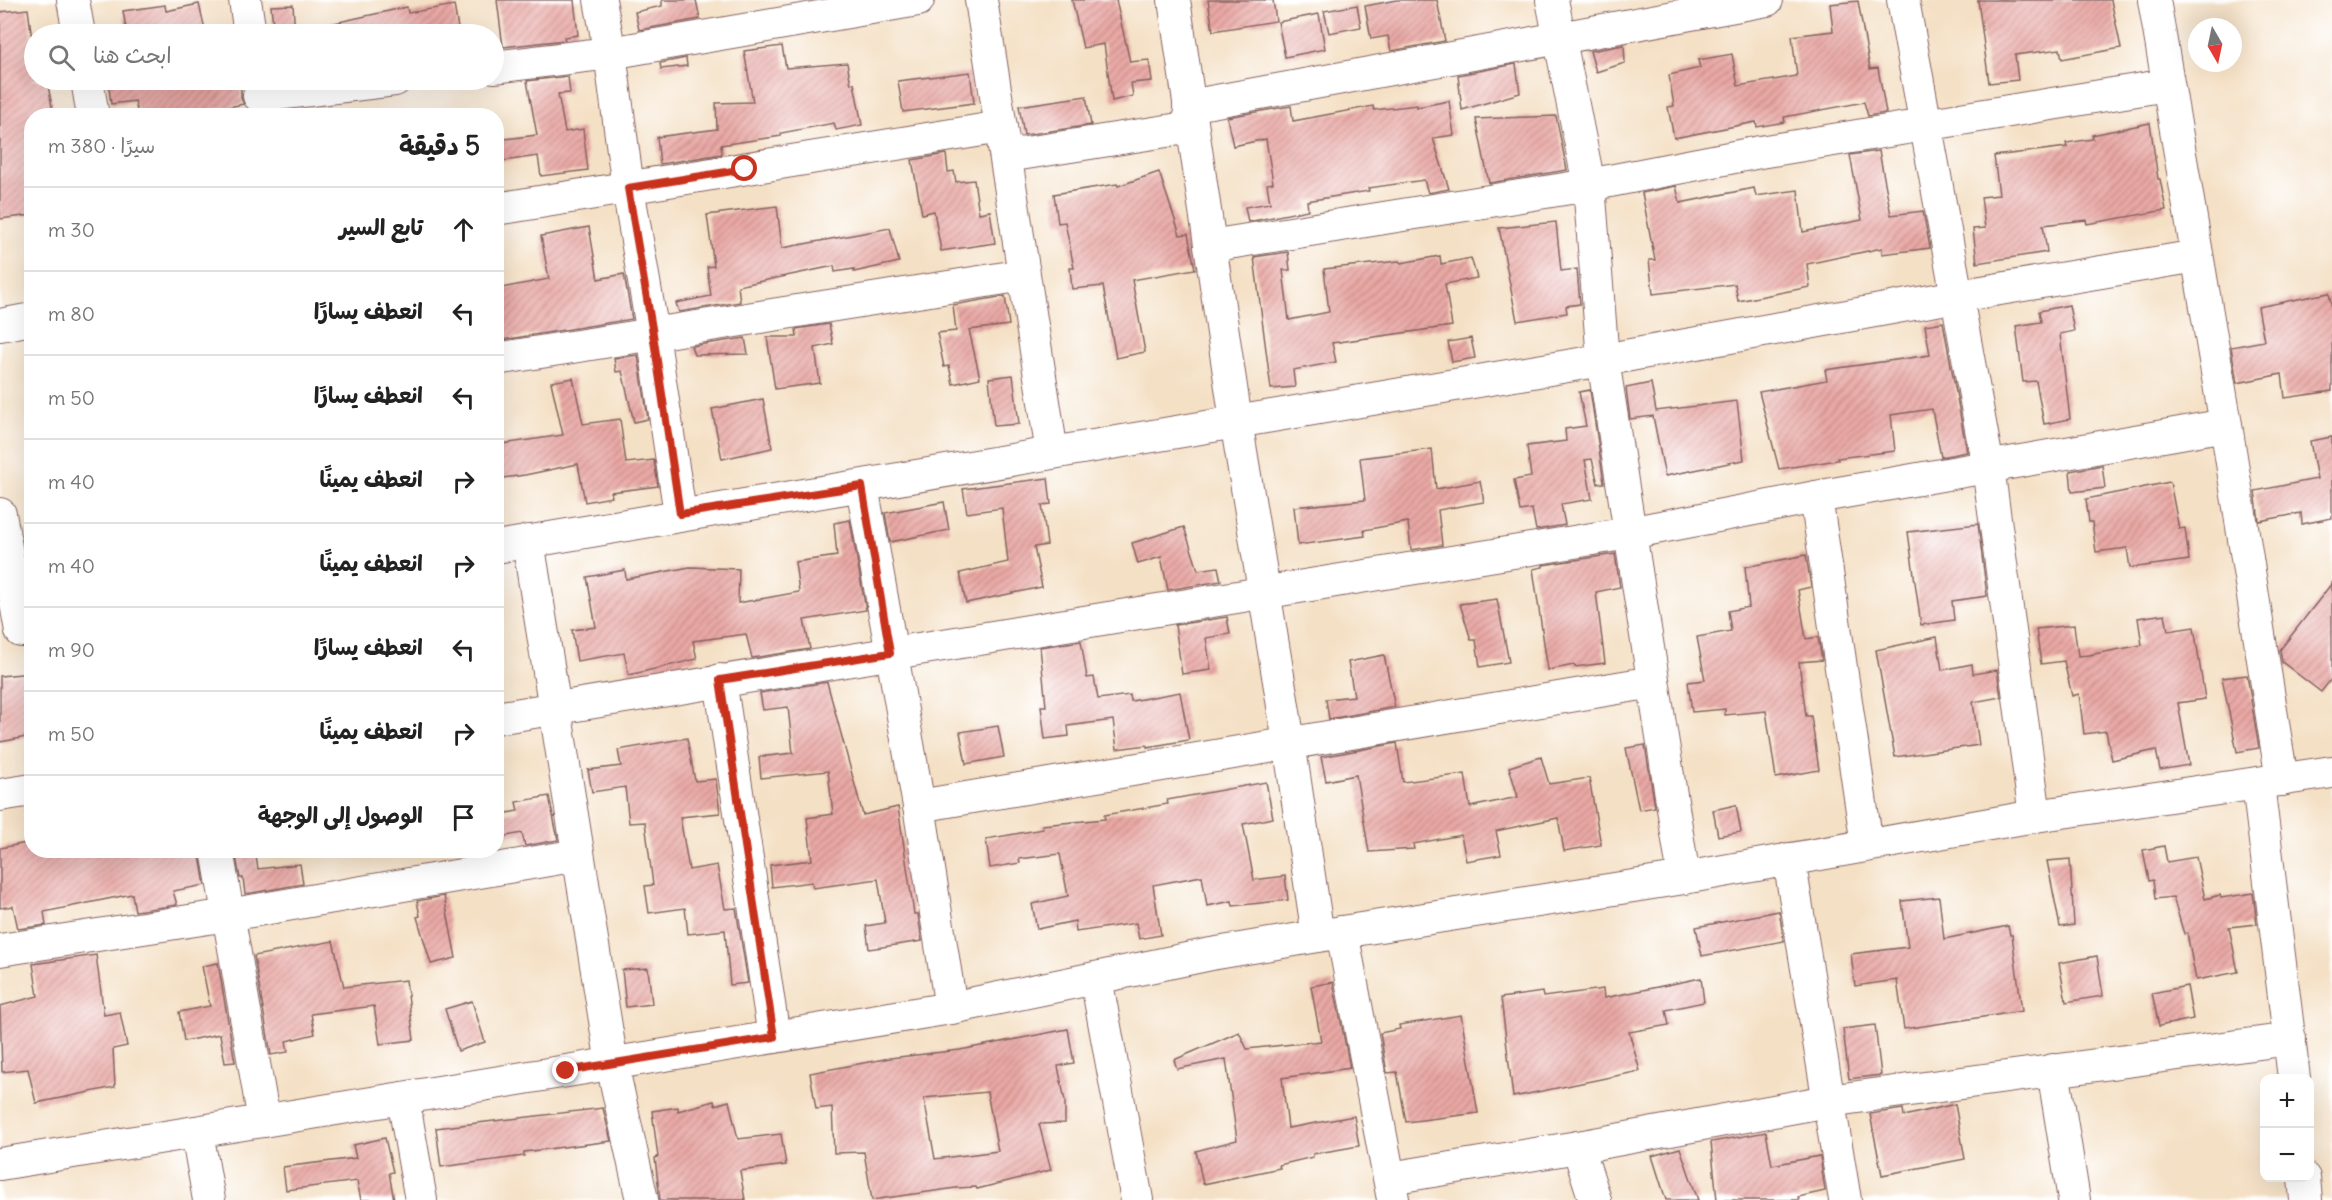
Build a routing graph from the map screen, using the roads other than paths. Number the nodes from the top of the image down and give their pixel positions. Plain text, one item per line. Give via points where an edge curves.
1 (73, 0) edge
2 (245, 0) edge
3 (600, 0) edge
4 (918, 0) edge
5 (981, 0) edge
6 (1174, 0) edge
7 (1552, 0) edge
8 (1767, 0) edge
9 (1903, 0) edge
10 (2154, 0) edge
11 (77, 24) edge
12 (249, 24) edge
13 (1561, 37) junction
14 (610, 53) junction
15 (504, 66) edge
16 (2167, 85) junction
17 (89, 90) edge
18 (315, 90) edge
19 (259, 97) edge
20 (92, 108) edge
21 (1191, 117) junction
22 (1926, 126) junction
23 (1004, 142) junction
24 (1589, 185) junction
25 (628, 188) junction
26 (504, 208) edge
27 (1210, 246) junction
28 (2198, 256) junction
29 (1024, 274) junction
30 (1958, 296) junction
31 (24, 320) edge
32 (0, 325) edge
33 (653, 334) junction
34 (504, 358) edge
35 (1603, 360) junction
36 (1236, 421) junction
37 (2226, 425) junction
38 (1052, 453) junction
39 (1988, 467) junction
40 (862, 486) junction
41 (1816, 497) junction
42 (0, 514) edge
43 (680, 514) junction
44 (1629, 532) junction
45 (528, 541) junction
46 (504, 546) edge
47 (1264, 591) junction
48 (18, 632) edge
49 (890, 653) junction
50 (720, 680) junction
51 (1653, 682) junction
52 (555, 709) junction
53 (504, 717) edge
54 (1289, 742) junction
55 (2332, 772) edge
56 (2270, 782) junction
57 (24, 791) edge
58 (0, 795) edge
59 (919, 806) junction
60 (2036, 816) junction
61 (1867, 845) junction
62 (578, 855) junction
63 (218, 858) edge
64 (1789, 859) junction
65 (1684, 878) junction
66 (228, 915) junction
67 (1330, 934) junction
68 (0, 950) edge
69 (1096, 978) junction
70 (951, 1008) junction
71 (774, 1037) junction
72 (2290, 1040) junction
73 (612, 1064) junction
74 (2053, 1070) junction
75 (2294, 1074) edge
76 (403, 1098) junction
77 (1828, 1101) junction
78 (264, 1121) junction
79 (197, 1132) junction
80 (1578, 1147) junction
81 (0, 1164) edge
82 (2304, 1182) edge
83 (1391, 1189) edge
84 (209, 1200) edge
85 (421, 1200) edge
86 (642, 1200) edge
87 (1137, 1200) edge
88 (1595, 1200) edge
89 (1845, 1200) edge
90 (2074, 1200) edge
91 (2306, 1200) edge

1 - 11 street
2 - 12 street
3 - 14 street
4 - 14 street
5 - 23 street
6 - 21 street
7 - 13 street
8 - 13 street
9 - 22 street
10 - 16 street
13 - 21 street
13 - 24 street
14 - 15 street
14 - 25 street
16 - 22 street
16 - 28 street
17 - 20 street
18 - 19 street
21 - 23 street
21 - 27 street
22 - 24 street via 1760,152
22 - 30 street
23 - 25 street
23 - 29 street
24 - 27 street
24 - 35 street
25 - 26 street
25 - 33 street
27 - 36 street
28 - 30 street
28 - 37 street
29 - 33 street
29 - 38 street
30 - 35 street
30 - 39 street
31 - 32 street
33 - 34 street
33 - 43 street
35 - 36 street
35 - 44 street
36 - 38 street
36 - 47 street
37 - 39 street
37 - 56 street
38 - 40 street
39 - 41 street
39 - 60 street
40 - 43 street
40 - 49 street
41 - 44 street
41 - 61 street
42 - 48 street
43 - 45 street
44 - 47 street
44 - 51 street
45 - 46 street
45 - 52 street
47 - 49 street
47 - 54 street
49 - 50 street
49 - 59 street
50 - 52 street
50 - 71 street
51 - 54 street
51 - 65 street
52 - 53 street
52 - 62 street
54 - 59 street
54 - 67 street
55 - 56 street
56 - 60 street
56 - 72 street
57 - 58 street
59 - 70 street
60 - 61 street
61 - 64 street
62 - 66 street
62 - 73 street
63 - 66 street
64 - 65 street
64 - 77 street
65 - 67 street
66 - 68 street
66 - 78 street
67 - 69 street
67 - 83 street
69 - 70 street
69 - 87 street
70 - 71 street
71 - 73 street
72 - 74 street
72 - 75 street
73 - 76 street
73 - 86 street
74 - 77 street
74 - 90 street
76 - 78 street
76 - 85 street
77 - 80 street
77 - 89 street
78 - 79 street
79 - 81 street
79 - 84 street
80 - 83 street
80 - 88 street
82 - 91 street

